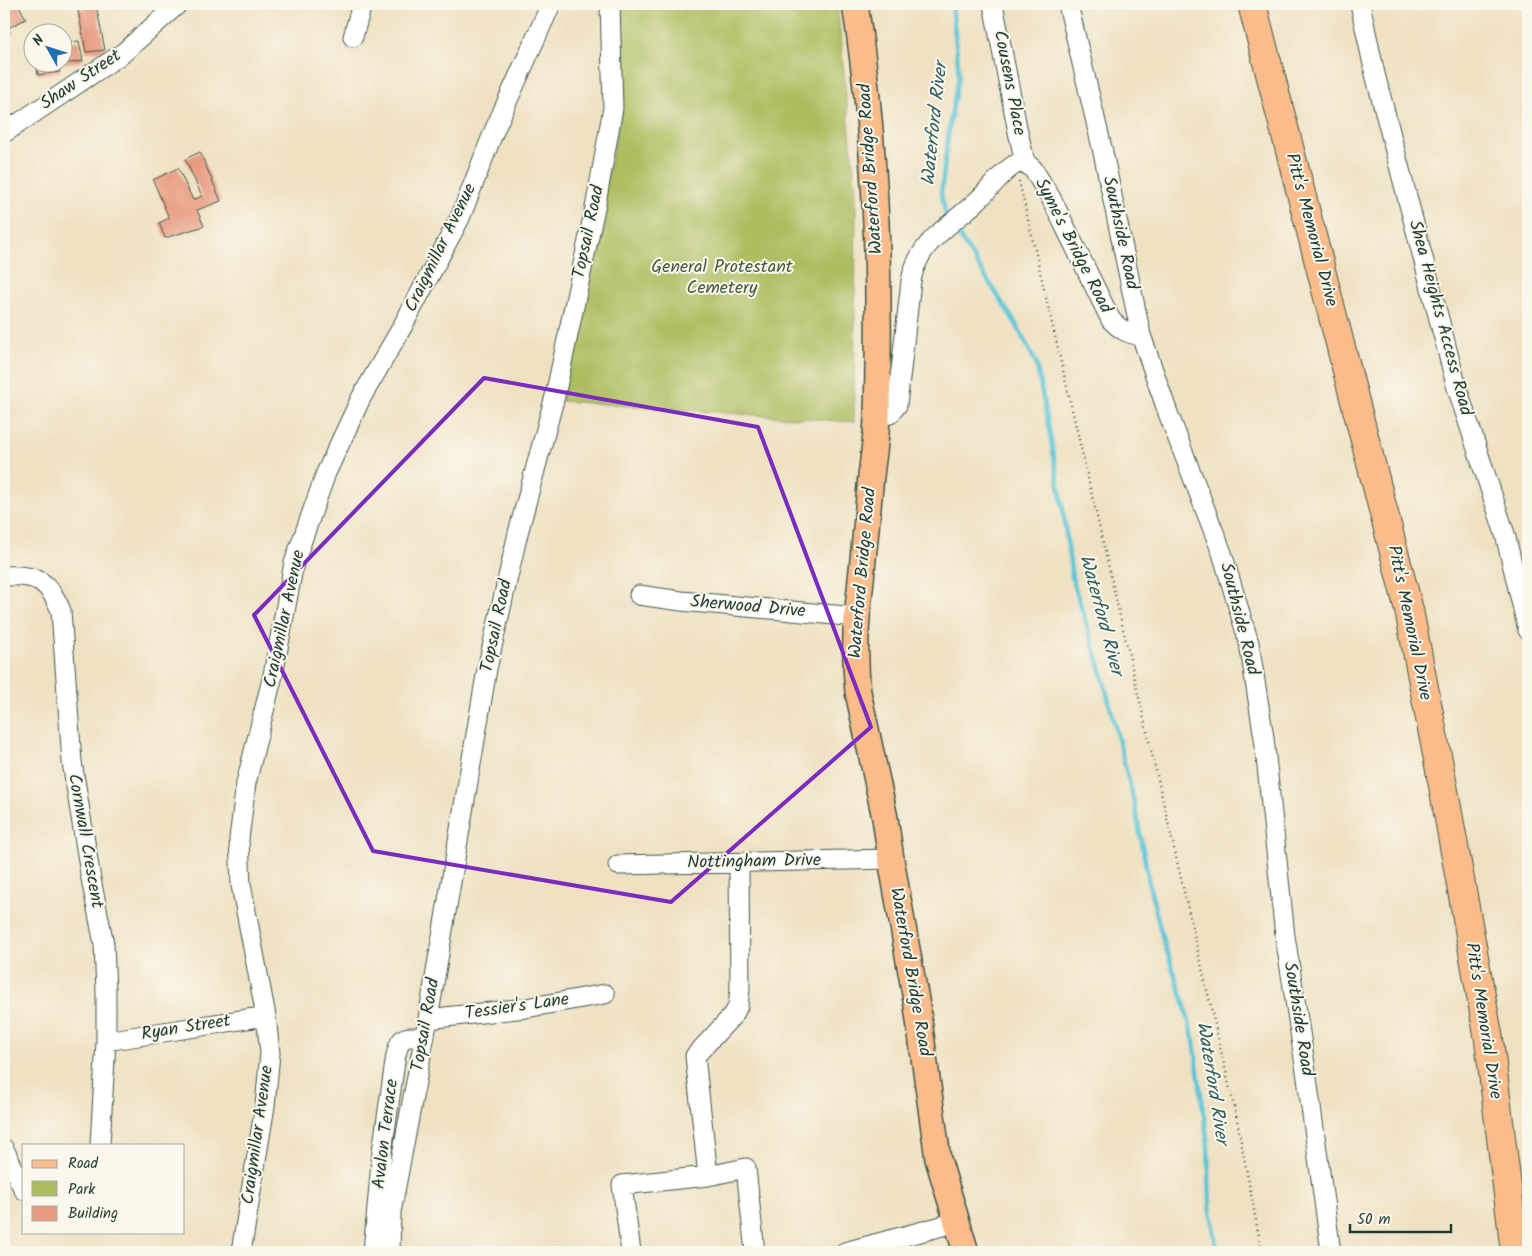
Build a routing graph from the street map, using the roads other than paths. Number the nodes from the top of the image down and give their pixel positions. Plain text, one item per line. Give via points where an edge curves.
1 (178, 4) edge
2 (362, 4) edge
3 (551, 4) edge
4 (610, 4) edge
5 (855, 4) edge
6 (993, 4) edge
7 (1068, 4) edge
8 (1252, 4) edge
9 (1270, 4) edge
10 (1360, 4) edge
11 (353, 37) dead end
12 (4, 133) edge
13 (1025, 162) junction
14 (1141, 335) junction
15 (877, 416) junction
16 (4, 576) edge
17 (639, 595) dead end
18 (857, 617) junction
19 (1528, 630) edge
20 (890, 859) junction
21 (740, 863) junction
22 (618, 865) dead end
23 (605, 994) dead end
24 (266, 1016) junction
25 (428, 1019) junction
26 (424, 1038) junction
27 (106, 1041) junction
28 (100, 1144) edge
29 (4, 1150) edge
30 (708, 1176) junction
31 (22, 1186) edge
32 (1528, 1218) edge
33 (956, 1222) junction
34 (240, 1252) edge
35 (373, 1252) edge
36 (390, 1252) edge
37 (631, 1252) edge
38 (755, 1252) edge
39 (845, 1252) edge
40 (966, 1252) edge
41 (1331, 1252) edge
42 (1515, 1252) edge

1 - 12 street, Shaw Street via 123,53
2 - 11 street
3 - 24 street, Craigmillar Avenue via 494,131 460,218 357,406 326,474 294,563 273,675 246,783 239,839 240,885
4 - 25 street, Topsail Road via 613,108 596,203 555,396 518,533 488,669
5 - 15 main road, Waterford Bridge Road via 863,55 874,182 878,289
6 - 13 street, Cousens Place
7 - 14 street, Southside Road
8 - 42 highway, Pitt's Memorial Drive via 1409,610 1489,1040
9 - 32 highway, Pitt's Memorial Drive via 1427,609 1488,927
10 - 19 street, Shea Heights Access Road via 1375,74 1457,388 1505,534
13 - 14 street, Syme's Bridge Road via 1051,198 1111,320 1130,335
13 - 15 street, Syme's Bridge Road via 1010,168 966,212 937,235 913,268 897,405 890,414
14 - 41 street, Southside Road via 1222,553 1249,643 1264,738 1285,936
15 - 18 main road, Waterford Bridge Road
16 - 27 street, Cornwall Crescent via 26,576 46,584 60,611 72,762 104,944
17 - 18 street, Sherwood Drive
18 - 20 main road, Waterford Bridge Road via 858,692 885,818
20 - 21 street, Nottingham Drive
20 - 33 main road, Waterford Bridge Road via 918,1006 938,1159
21 - 22 street, Nottingham Drive
21 - 30 street via 738,1006 728,1022 695,1056
23 - 25 street, Tessier's Lane via 526,1008
24 - 27 street, Ryan Street
24 - 34 street, Craigmillar Avenue via 270,1053 266,1106
25 - 26 street, Topsail Road
26 - 35 street, Avalon Terrace via 407,1036 399,1042 382,1152
26 - 36 street, Topsail Road via 391,1212
27 - 28 street, Cornwall Crescent
29 - 31 street
30 - 37 street via 622,1185
30 - 38 street via 746,1168
33 - 39 street
33 - 40 main road, Waterford Bridge Road

